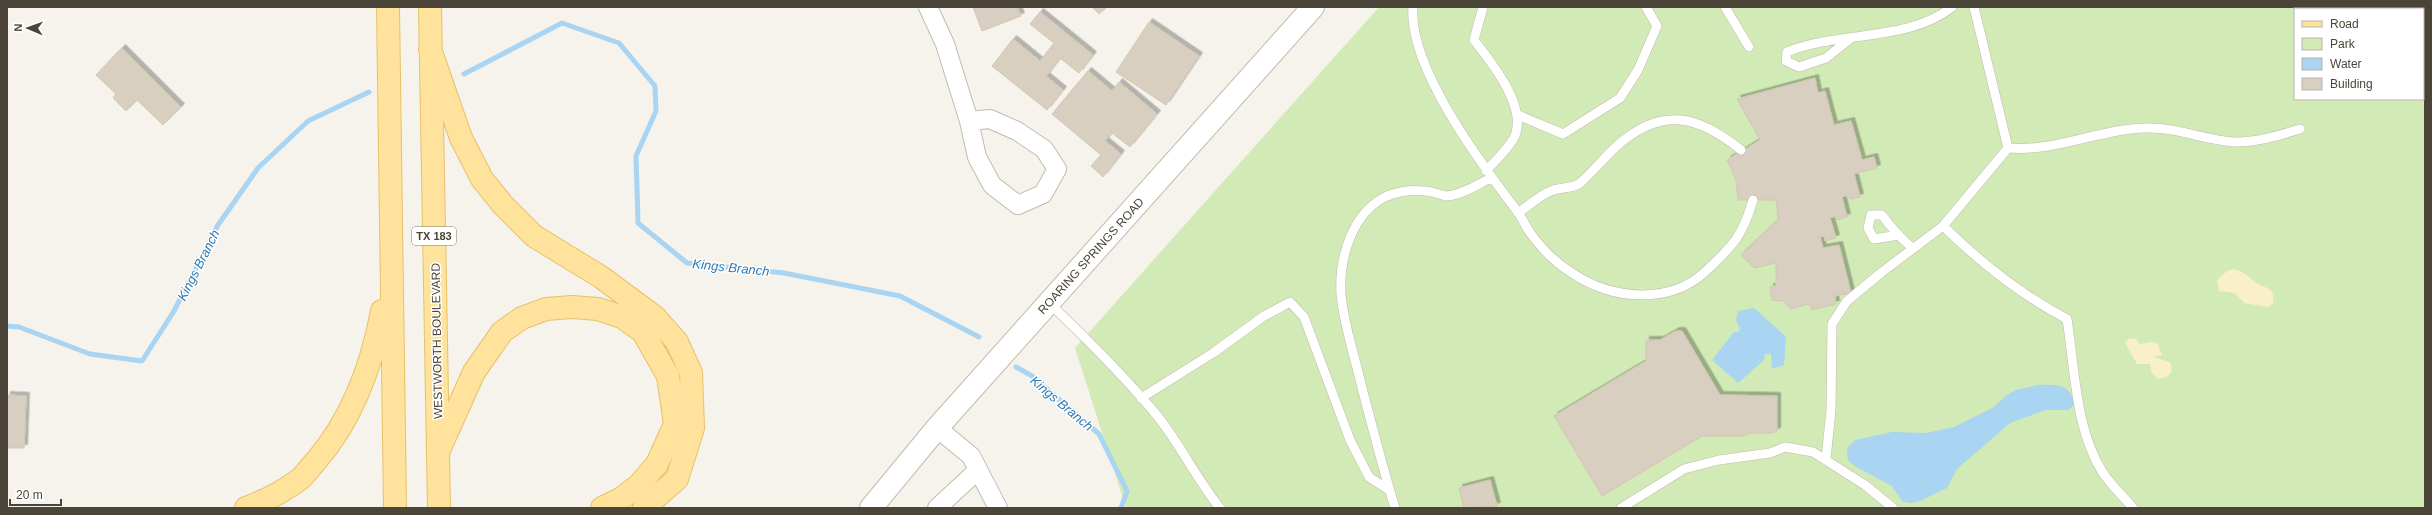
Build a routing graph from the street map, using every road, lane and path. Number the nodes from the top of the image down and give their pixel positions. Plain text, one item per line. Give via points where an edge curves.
1 (388, 7) edge
2 (430, 7) edge
3 (928, 7) edge
4 (1313, 7) edge
5 (1413, 7) edge
6 (1483, 7) edge
7 (1646, 7) edge
8 (1725, 7) edge
9 (1952, 7) edge
10 (1974, 7) edge
11 (1851, 38) junction
12 (1749, 47) dead end
13 (430, 49) junction
14 (1518, 115) junction
15 (969, 120) junction
16 (2300, 129) dead end
17 (2008, 148) junction
18 (1740, 150) dead end
19 (1488, 174) junction
20 (1754, 200) dead end
21 (1518, 213) junction
22 (1943, 226) junction
23 (1899, 235) dead end
24 (1912, 248) junction
25 (390, 264) junction
26 (1049, 303) junction
27 (1141, 398) junction
28 (937, 428) junction
29 (439, 450) junction
30 (1826, 460) junction
31 (978, 470) junction
32 (439, 478) junction
33 (1389, 490) junction
34 (246, 508) edge
35 (395, 508) edge
36 (439, 508) edge
37 (446, 508) edge
38 (602, 508) edge
39 (644, 508) edge
40 (872, 508) edge
41 (938, 508) edge
42 (998, 508) edge
43 (1220, 508) edge
44 (1395, 508) edge
45 (1621, 508) edge
46 (1893, 508) edge
47 (2133, 508) edge

1 - 25 main road
2 - 13 main road, WESTWORTH BOULEVARD / TX 183
3 - 15 street via 945,44
4 - 26 street, ROARING SPRINGS ROAD
5 - 19 lane via 1418,43 1432,80 1462,135
6 - 14 lane via 1474,40 1505,83
7 - 14 lane via 1657,26 1638,70 1620,98 1563,134
8 - 12 lane
9 - 11 lane via 1939,17
10 - 17 lane
11 - 11 lane via 1807,44 1787,52 1786,61 1799,67 1826,58
13 - 29 main road, WESTWORTH BOULEVARD / TX 183
13 - 39 main road via 461,138 482,179 503,206 534,236 601,277 655,317 677,342 691,373 693,428 677,479
14 - 19 lane via 1515,137
15 - 15 street via 977,157 992,185 1018,205 1042,194 1057,169 1044,149 1017,131 990,119
16 - 17 lane via 2271,138 2237,142 2177,130 2146,128 2114,131 2082,140 2023,149
17 - 22 lane
18 - 21 lane via 1705,125 1685,120 1661,121 1638,130 1619,144 1579,184 1550,191
19 - 21 lane
19 - 33 lane via 1459,193 1447,196 1410,189 1388,196 1371,206 1359,219 1350,239 1343,267 1341,294 1347,329
20 - 21 lane via 1747,223 1736,241 1721,257 1694,282 1654,295 1632,296 1598,288 1572,273 1545,252
22 - 24 lane
22 - 47 lane via 2015,287 2067,318 2081,411 2092,451 2101,468
23 - 24 lane
24 - 30 lane via 1847,301 1832,324 1831,410
25 - 34 main road via 376,343 357,396 338,435 301,478 280,492
25 - 35 main road
26 - 27 lane via 1084,336
26 - 28 street, ROARING SPRINGS ROAD
27 - 33 lane via 1213,353 1264,316 1290,302 1304,317 1350,440 1369,477
27 - 43 lane via 1156,414 1206,491
28 - 31 street via 971,456
28 - 40 street, ROARING SPRINGS ROAD
29 - 32 main road, WESTWORTH BOULEVARD / TX 183
29 - 38 main road via 474,372 502,332 522,318 546,309 572,306 598,309 622,317 643,332 668,376 675,424 657,464 639,485 622,498
30 - 45 lane via 1813,452 1785,447 1770,453 1719,460 1684,469
30 - 46 lane via 1865,485
31 - 41 street
31 - 42 street
32 - 36 main road, WESTWORTH BOULEVARD / TX 183
32 - 37 main road
33 - 44 lane

